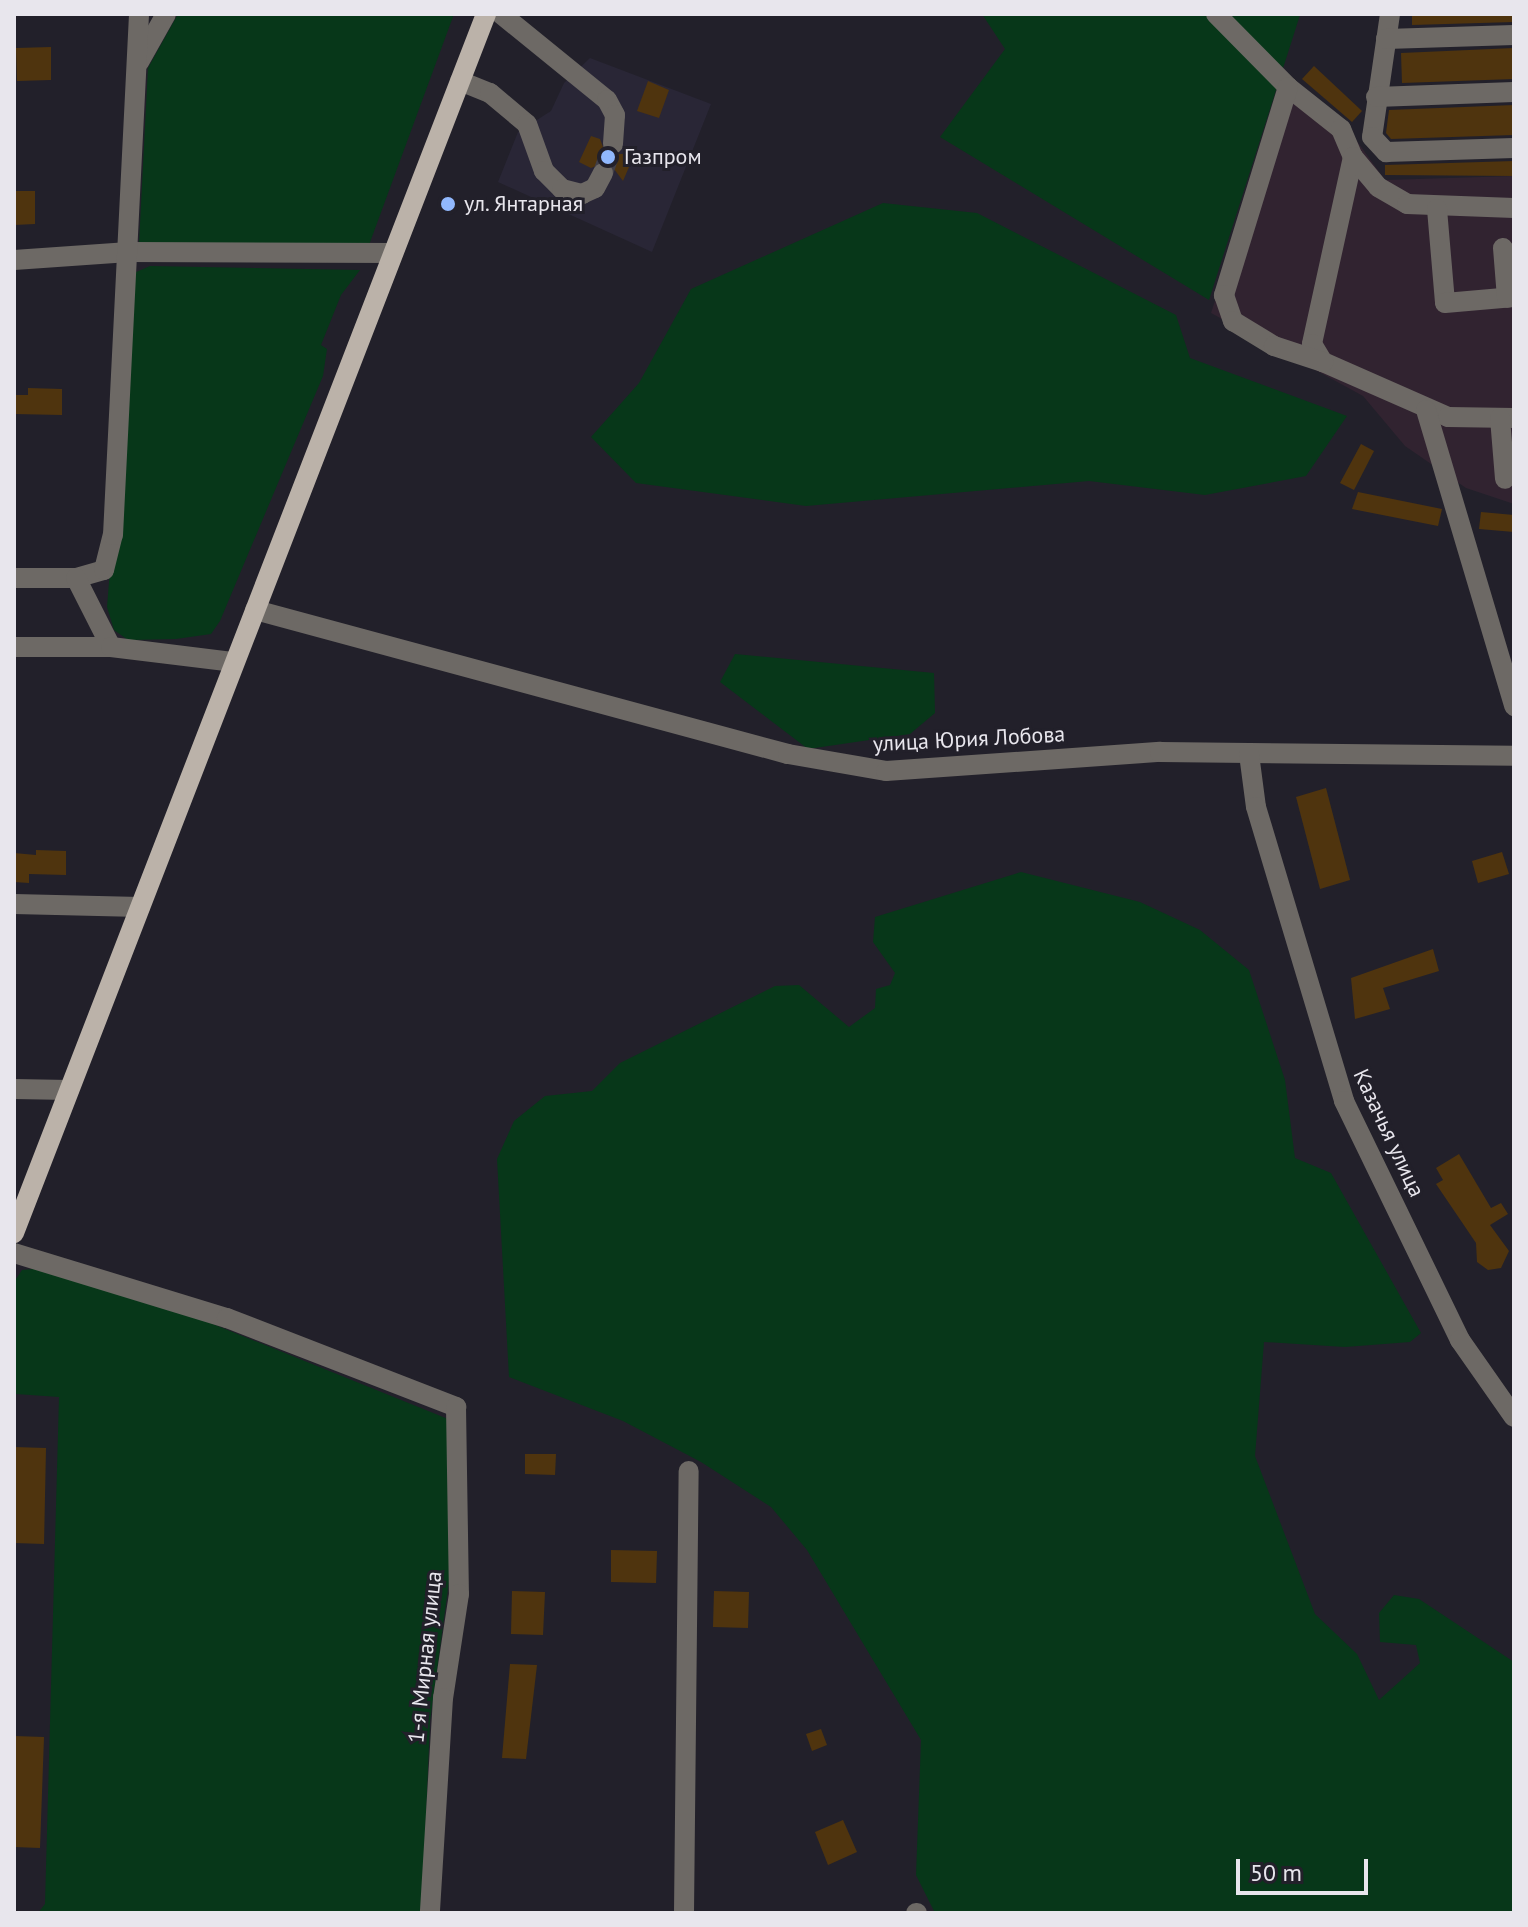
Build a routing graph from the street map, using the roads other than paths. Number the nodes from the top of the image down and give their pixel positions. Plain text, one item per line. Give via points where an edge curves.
1 (139, 14) edge
2 (166, 14) edge
3 (486, 14) edge
4 (501, 14) edge
5 (1216, 14) edge
6 (1390, 14) edge
7 (1514, 35) edge
8 (1386, 39) junction
9 (137, 66) junction
10 (460, 81) junction
11 (1288, 87) junction
12 (1514, 92) edge
13 (1376, 97) junction
14 (613, 144) tunnel mouth
15 (1514, 148) edge
16 (1353, 157) junction
17 (603, 173) tunnel mouth
18 (1514, 208) edge
19 (1437, 209) junction
20 (1503, 248) dead end
21 (129, 252) junction
22 (393, 253) junction
23 (14, 260) edge
24 (1510, 298) edge
25 (1323, 362) junction
26 (1426, 410) junction
27 (1507, 418) edge
28 (1505, 479) dead end
29 (14, 578) edge
30 (76, 578) junction
31 (255, 610) junction
32 (14, 647) edge
33 (111, 647) junction
34 (234, 662) junction
35 (1514, 706) edge
36 (1249, 754) junction
37 (1514, 756) edge
38 (14, 904) edge
39 (140, 907) junction
40 (14, 1089) edge
41 (69, 1090) junction
42 (14, 1233) edge
43 (14, 1253) edge
44 (1514, 1417) edge
45 (689, 1471) dead end
46 (430, 1913) edge
47 (684, 1913) edge

1 - 9 street
2 - 9 street
3 - 10 main road
4 - 14 street via 607,100 615,115
5 - 11 street
6 - 8 street
7 - 8 street
8 - 13 street
9 - 21 street
10 - 17 street via 490,93 520,117 544,171 562,189 582,194 595,188
10 - 22 main road
11 - 16 street via 1341,129
11 - 25 street via 1224,295 1233,321 1274,346
12 - 13 street
13 - 15 street via 1372,137 1386,152
16 - 19 street via 1378,187 1407,204
16 - 25 street via 1312,344
18 - 19 street
19 - 24 street via 1445,303
20 - 24 street
21 - 22 street
21 - 23 street
21 - 30 street via 113,535 104,570
22 - 31 main road
25 - 26 street
26 - 27 street
26 - 35 street
27 - 28 street
29 - 30 street
30 - 33 street
31 - 34 main road
31 - 36 street, улица Юрия Лобова via 840,764 886,771 1160,752
32 - 33 street
33 - 34 street
34 - 39 main road
36 - 37 street, улица Юрия Лобова
36 - 44 street, Казачья улица via 1256,807 1344,1101 1460,1340
38 - 39 street
39 - 41 main road
40 - 41 street
41 - 42 main road
43 - 46 street, 1-я Мирная улица via 227,1318 456,1407 459,1594 443,1698
45 - 47 street

